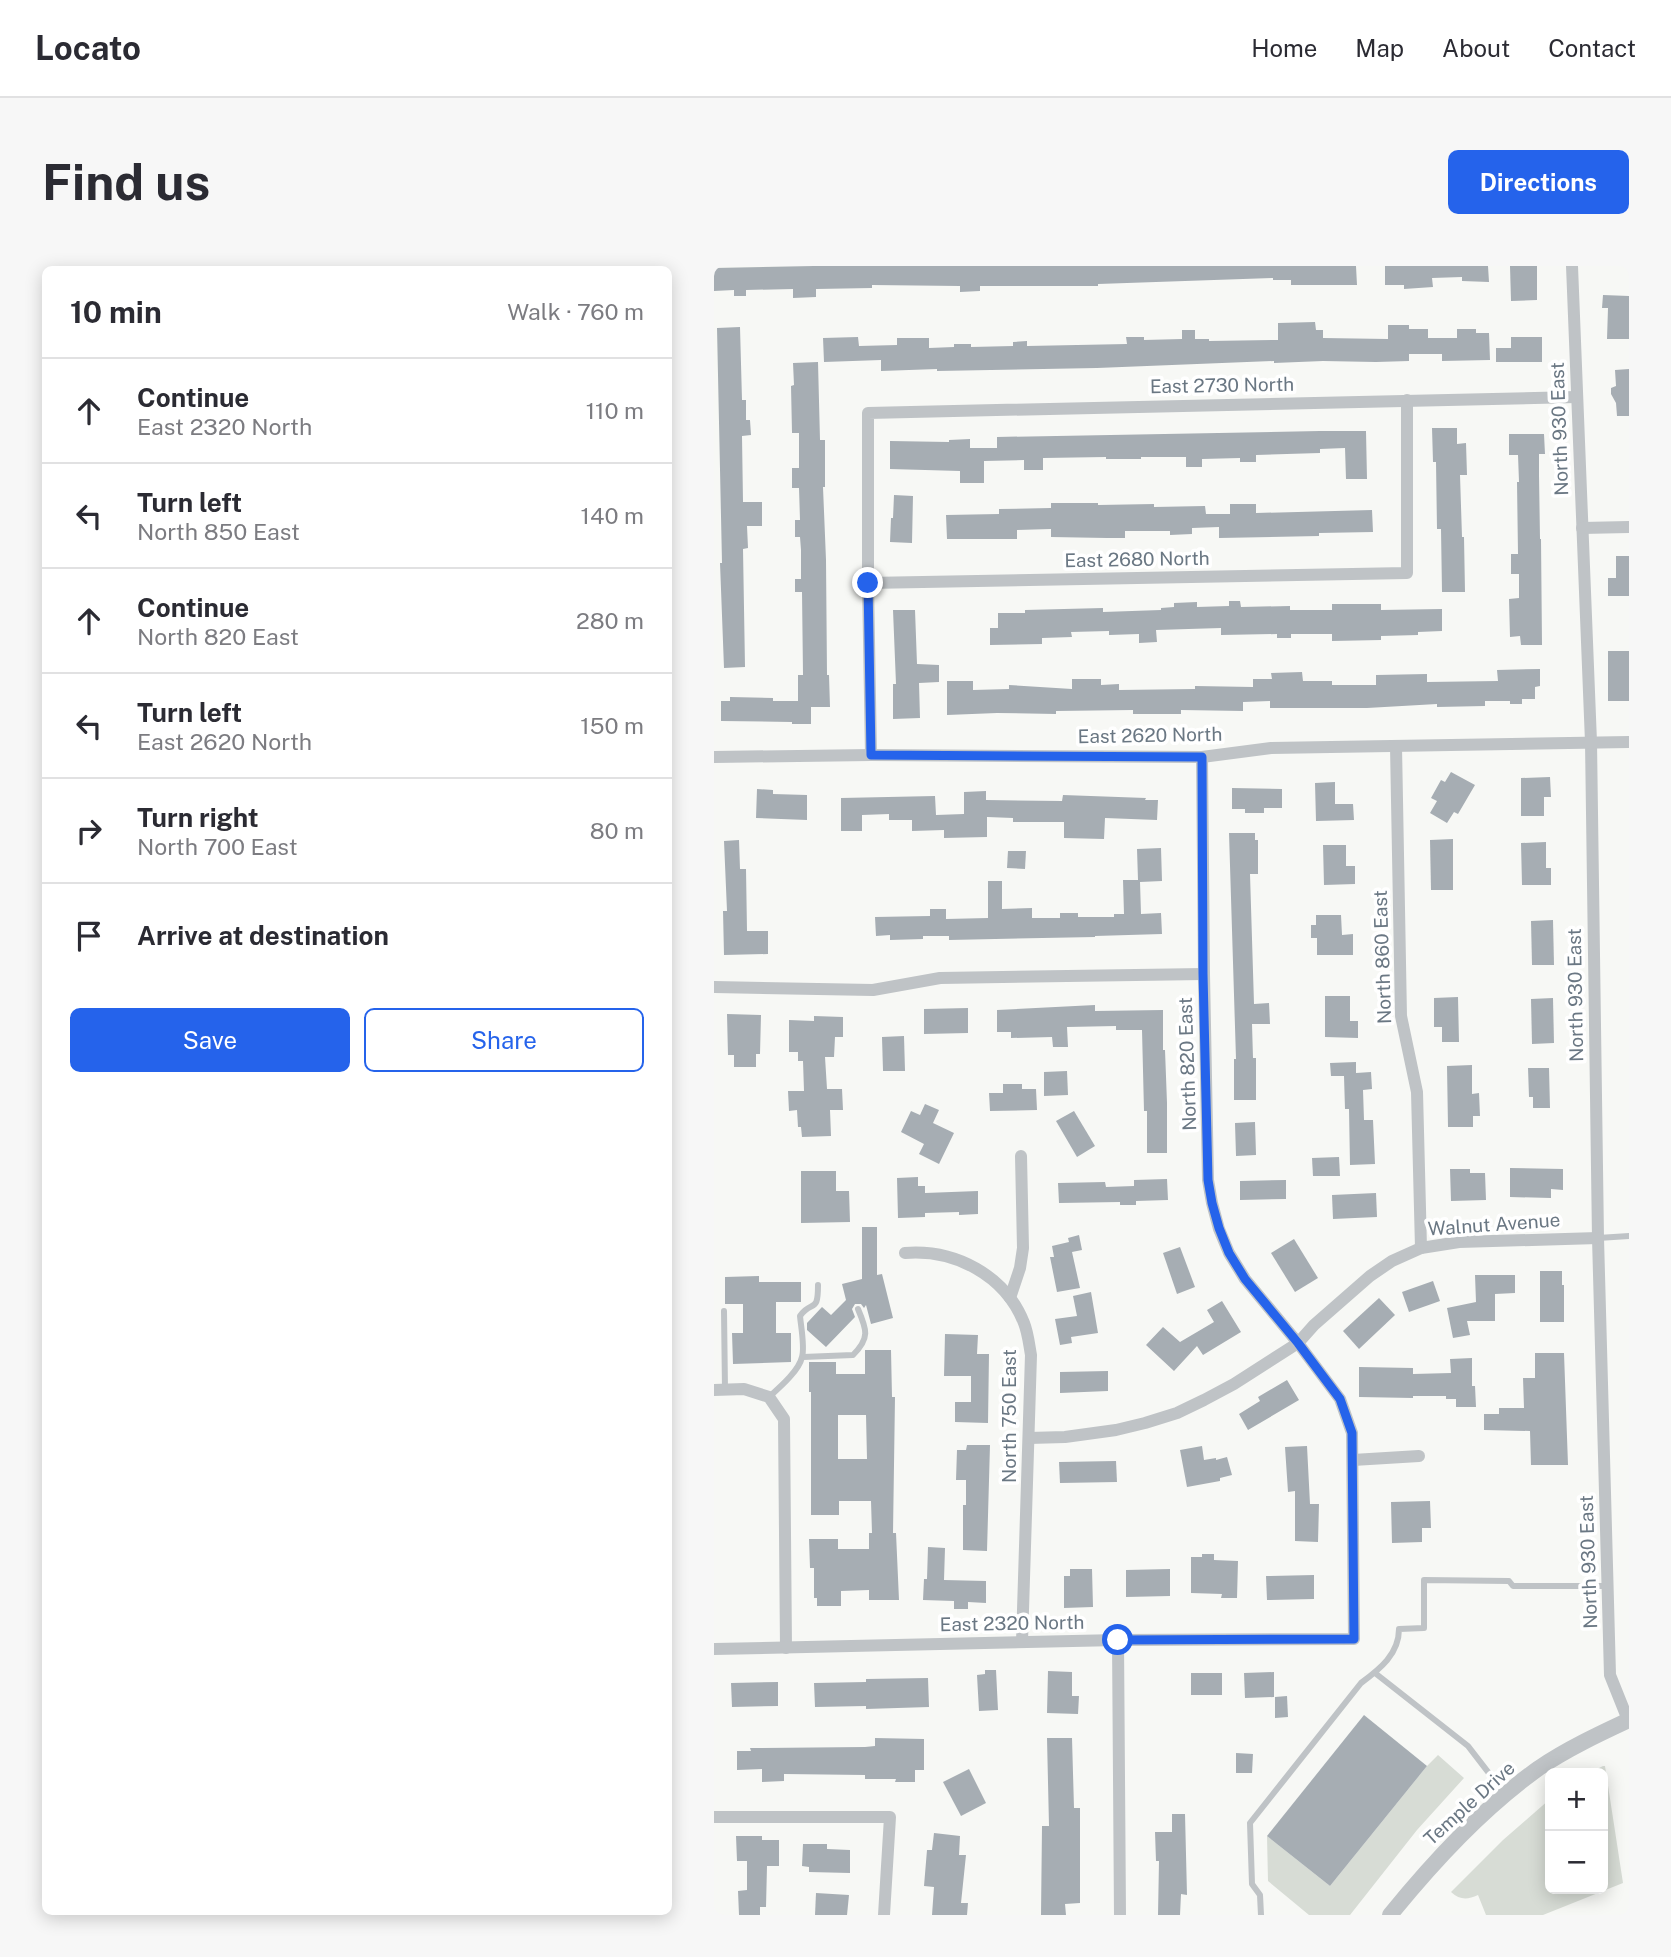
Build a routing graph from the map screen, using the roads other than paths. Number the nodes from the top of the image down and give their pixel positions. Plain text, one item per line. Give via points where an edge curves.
1 (1572, 266) edge
2 (1577, 397) junction
3 (1408, 400) junction
4 (1629, 527) edge
5 (1582, 528) junction
6 (868, 583) junction
7 (1591, 742) junction
8 (1629, 742) edge
9 (1396, 746) junction
10 (871, 755) junction
11 (714, 757) edge
12 (1202, 757) junction
13 (1203, 974) junction
14 (714, 987) edge
15 (1021, 1156) dead end
16 (1629, 1236) edge
17 (1598, 1237) junction
18 (1421, 1248) junction
19 (905, 1253) dead end
20 (818, 1285) dead end
21 (1010, 1298) junction
22 (858, 1310) dead end
23 (724, 1311) dead end
24 (1298, 1343) junction
25 (803, 1357) junction
26 (719, 1390) edge
27 (769, 1398) junction
28 (1029, 1438) junction
29 (1419, 1456) dead end
30 (1353, 1460) junction
31 (1608, 1586) junction
32 (1354, 1639) joint
33 (1118, 1640) junction
34 (1022, 1642) junction
35 (786, 1648) junction
36 (714, 1649) edge
37 (1374, 1674) junction
38 (1629, 1721) edge
39 (1506, 1794) junction
40 (714, 1817) edge
41 (884, 1915) edge
42 (1120, 1915) edge
43 (1261, 1915) edge
44 (1390, 1915) edge

1 - 2 street, North 930 East
2 - 3 street, East 2730 North
2 - 5 street, North 930 East
3 - 6 street, East 2730 North via 868,413
3 - 6 street, East 2680 North via 1407,573
4 - 5 street
5 - 7 street, North 930 East
6 - 10 street
7 - 8 street, East 2620 North
7 - 9 street, East 2620 North
7 - 17 street, North 930 East
9 - 12 street, East 2620 North via 1271,748
9 - 18 street, North 860 East via 1401,1016 1417,1092
10 - 11 street, East 2620 North
10 - 12 street, East 2620 North
12 - 13 street, North 820 East
13 - 14 street via 940,978 873,990
13 - 24 street, North 820 East via 1212,1203 1229,1253
15 - 21 street via 1023,1248
16 - 17 lane
17 - 18 street, Walnut Avenue via 1460,1242
17 - 31 street, North 930 East
18 - 24 street, Walnut Avenue via 1370,1276
19 - 21 street, North 750 East via 963,1261
20 - 25 lane via 818,1300 800,1316
21 - 28 street, North 750 East via 1024,1322 1031,1355
22 - 25 lane via 867,1331 853,1355
23 - 26 lane
24 - 28 street, Walnut Avenue via 1177,1413 1116,1430
24 - 30 street, North 820 East via 1340,1399 1352,1433
25 - 27 lane
26 - 27 street via 744,1390
27 - 35 street via 784,1419
28 - 34 street, North 750 East
29 - 30 street
30 - 32 street, North 820 East
31 - 37 lane via 1423,1580 1424,1628 1399,1629 1396,1650
31 - 38 street, North 930 East via 1610,1675
32 - 33 street, East 2320 North
33 - 34 street, East 2320 North
33 - 42 street
34 - 35 street, East 2320 North
35 - 36 street, East 2320 North
37 - 39 lane via 1468,1746
37 - 43 lane via 1361,1683 1251,1823 1252,1884 1260,1895
38 - 39 street, Temple Drive via 1569,1750
39 - 44 street, Temple Drive via 1455,1842
40 - 41 street via 890,1817

